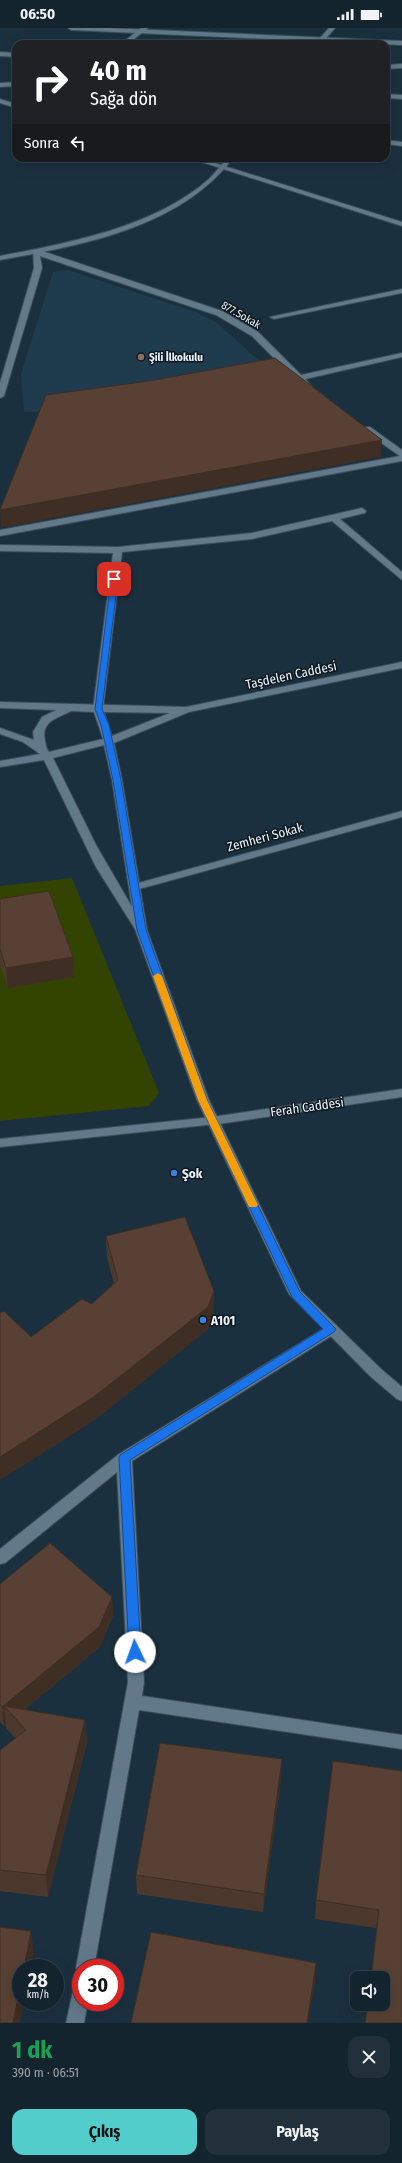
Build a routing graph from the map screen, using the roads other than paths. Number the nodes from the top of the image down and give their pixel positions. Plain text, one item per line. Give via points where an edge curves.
1 (71, 28) edge
2 (332, 28) edge
3 (142, 30) edge
4 (323, 38) junction
5 (129, 40) edge
6 (349, 40) edge
7 (390, 43) edge
8 (402, 44) edge
9 (0, 54) edge
10 (12, 55) edge
11 (402, 66) edge
12 (390, 67) edge
13 (12, 84) edge
14 (0, 85) edge
15 (390, 96) edge
16 (402, 97) edge
17 (0, 101) edge
18 (12, 105) edge
19 (390, 142) edge
20 (402, 144) edge
21 (206, 162) edge
22 (227, 162) edge
23 (223, 167) junction
24 (402, 224) edge
25 (36, 252) junction
26 (0, 258) edge
27 (402, 291) edge
28 (274, 317) dead end
29 (402, 355) edge
30 (4, 369) edge
31 (300, 378) junction
32 (317, 394) edge
33 (0, 396) edge
34 (359, 424) edge
35 (402, 454) edge
36 (402, 458) edge
37 (362, 511) dead end
38 (334, 518) junction
39 (0, 533) edge
40 (0, 548) edge
41 (118, 550) junction
42 (402, 578) edge
43 (402, 665) edge
44 (0, 705) edge
45 (72, 708) junction
46 (98, 709) junction
47 (186, 710) junction
48 (0, 731) edge
49 (109, 741) junction
50 (44, 752) junction
51 (0, 764) edge
52 (402, 814) edge
53 (136, 887) junction
54 (141, 930) junction
55 (402, 1093) edge
56 (212, 1121) junction
57 (0, 1143) edge
58 (331, 1329) junction
59 (402, 1394) edge
60 (124, 1458) junction
61 (2, 1552) edge
62 (132, 1702) junction
63 (402, 1742) edge
64 (87, 1959) edge
65 (77, 2011) edge
66 (75, 2023) edge

1 - 3 street
2 - 4 street
3 - 4 street
3 - 5 street
4 - 6 street
7 - 8 street
9 - 10 street
11 - 12 street
13 - 14 street
15 - 16 street
17 - 18 street
19 - 20 street
21 - 23 street
22 - 23 street
23 - 24 street
23 - 25 street via 202,190 174,206 115,231
25 - 26 street
25 - 30 street via 38,268
25 - 31 street, 877.Sokak via 219,313 255,334
27 - 28 street
29 - 31 street
30 - 33 street
31 - 32 street, 877.Sokak
34 - 35 street
36 - 39 street
37 - 38 street
38 - 41 street via 252,536
38 - 42 street
40 - 41 street
41 - 46 street
43 - 47 street, Taşdelen Caddesi
44 - 45 street
45 - 46 street
45 - 50 street via 57,712 46,719 38,732
46 - 47 street
46 - 49 street
47 - 49 street
48 - 50 street via 26,739
49 - 50 street
49 - 53 street
50 - 51 street
50 - 54 street via 105,873
52 - 53 street, Zemheri Sokak
53 - 54 street
54 - 56 street
55 - 56 street, Ferah Caddesi
56 - 57 street, Ferah Caddesi
56 - 58 street via 296,1294
58 - 59 street via 375,1372
58 - 60 street
60 - 61 street
60 - 62 street via 136,1682
62 - 63 street
62 - 64 street
65 - 66 street

